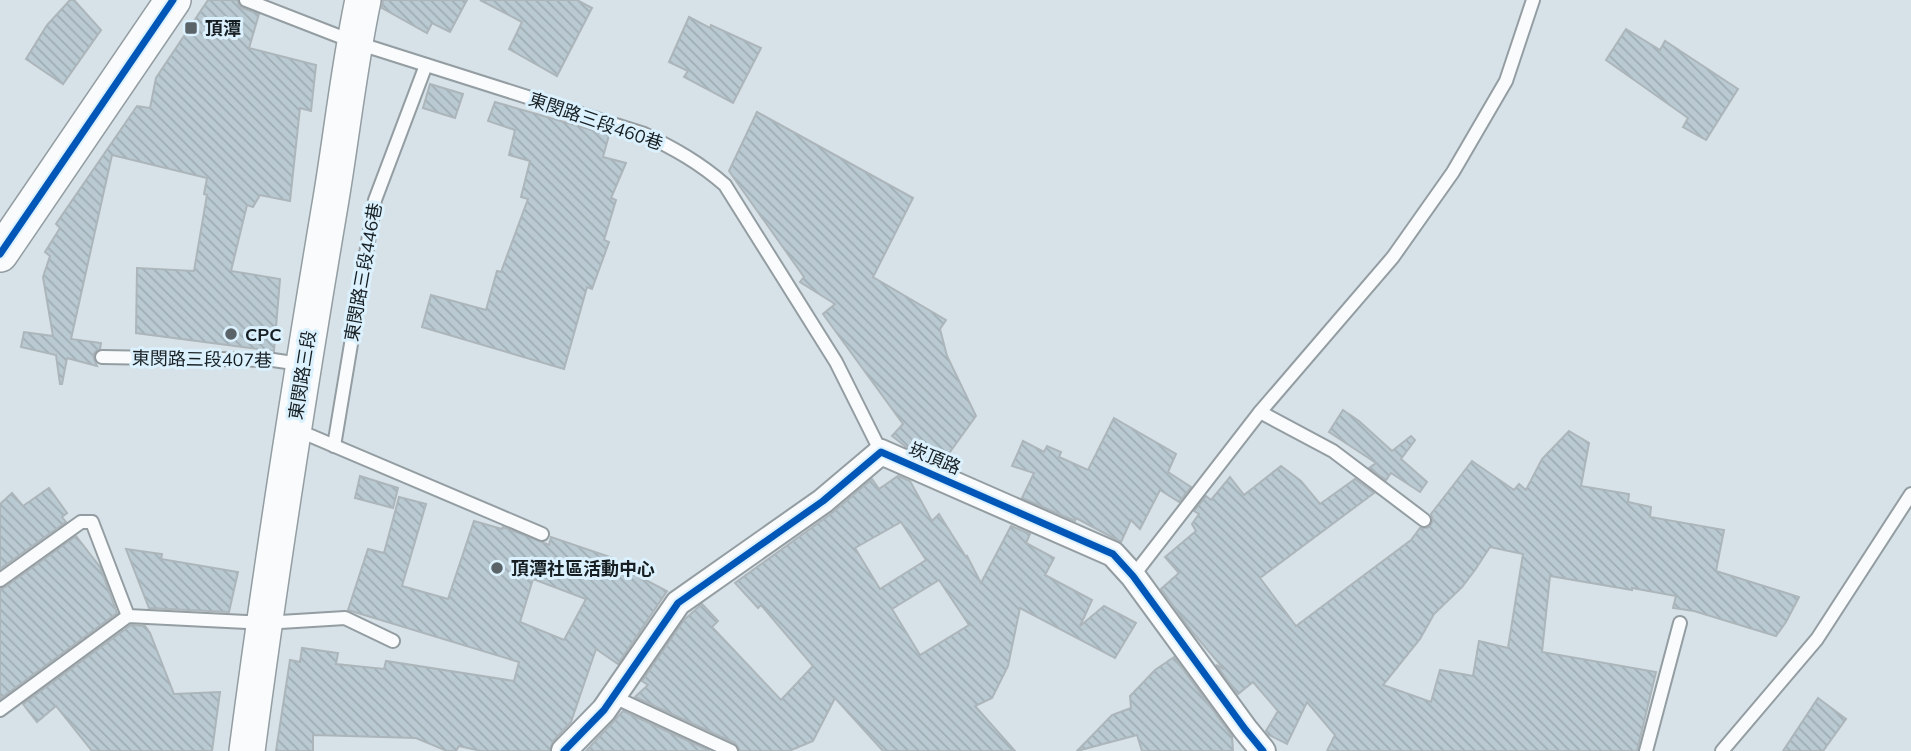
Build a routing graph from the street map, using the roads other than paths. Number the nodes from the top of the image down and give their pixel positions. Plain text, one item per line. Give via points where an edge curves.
1 (173, 0) edge
2 (246, 0) edge
3 (363, 0) edge
4 (1533, 0) edge
5 (354, 42) junction
6 (426, 65) junction
7 (0, 254) edge
8 (102, 357) dead end
9 (303, 365) junction
10 (1260, 412) junction
11 (293, 429) junction
12 (334, 446) junction
13 (881, 452) junction
14 (1911, 494) edge
15 (1424, 520) dead end
16 (542, 534) dead end
17 (1133, 576) junction
18 (0, 580) edge
19 (128, 617) junction
20 (264, 623) junction
21 (1680, 623) dead end
22 (393, 641) dead end
23 (614, 697) junction
24 (0, 710) edge
25 (1255, 748) edge
26 (247, 751) edge
27 (564, 751) edge
28 (731, 751) edge
29 (1646, 751) edge
30 (1722, 751) edge

1 - 7 main road
2 - 5 lane, 東閔路三段460巷
3 - 5 main road, 東閔路三段
4 - 10 lane via 1506,80 1453,172 1393,257
5 - 6 lane, 東閔路三段460巷
5 - 9 main road, 東閔路三段
6 - 12 lane, 東閔路三段446巷 via 375,200
6 - 13 lane, 東閔路三段460巷 via 644,134 702,165 725,185 836,362
8 - 9 lane, 東閔路三段407巷 via 273,360
9 - 11 main road, 東閔路三段
10 - 15 lane via 1333,452
10 - 17 lane
11 - 12 lane
11 - 20 main road, 東閔路三段
12 - 16 lane
13 - 17 street, 崁頂路 via 1113,554
13 - 23 street, 崁頂路 via 823,501 678,603
14 - 30 lane via 1817,639
17 - 25 street, 崁頂路
18 - 19 lane via 81,522 92,522
19 - 20 lane
19 - 24 lane
20 - 22 lane via 345,618
20 - 26 main road, 東閔路三段
21 - 29 lane
23 - 27 street, 崁頂路
23 - 28 lane

